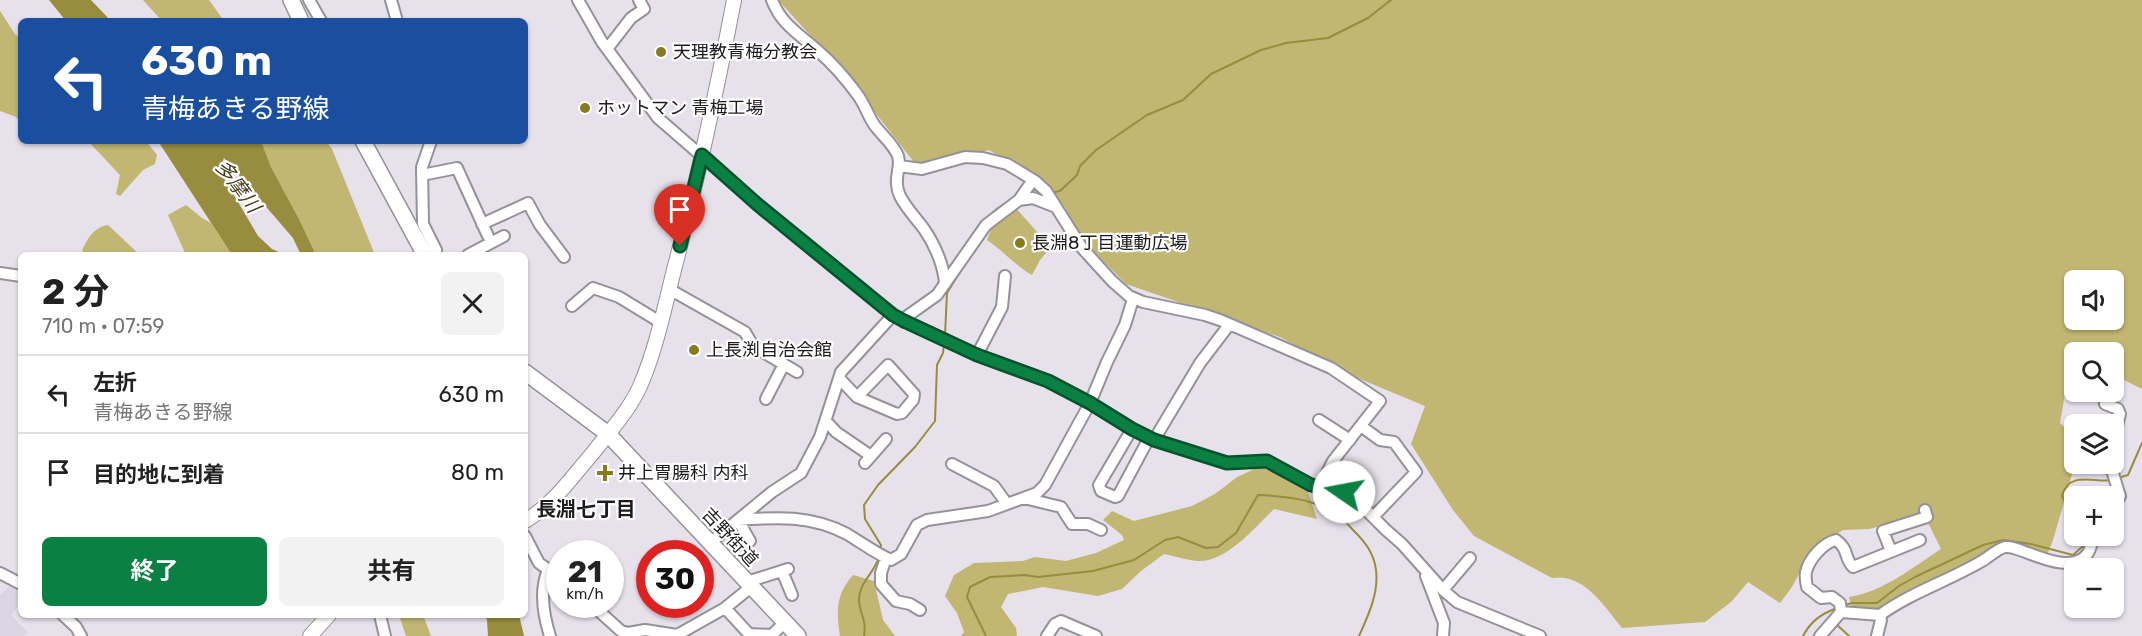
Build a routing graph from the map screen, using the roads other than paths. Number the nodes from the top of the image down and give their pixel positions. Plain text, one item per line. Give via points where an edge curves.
1 (291, 0) edge
2 (309, 0) edge
3 (392, 0) edge
4 (578, 0) edge
5 (639, 0) edge
6 (734, 0) edge
7 (772, 0) edge
8 (300, 18) edge
9 (319, 18) edge
10 (396, 18) edge
11 (607, 49) junction
12 (365, 144) edge
13 (430, 144) edge
14 (702, 155) junction
15 (899, 166) junction
16 (422, 174) junction
17 (1033, 180) junction
18 (1022, 197) junction
19 (1052, 199) junction
20 (482, 224) junction
21 (488, 236) dead end
22 (504, 236) dead end
23 (423, 252) edge
24 (434, 252) edge
25 (474, 252) edge
26 (564, 257) dead end
27 (0, 273) edge
28 (18, 276) edge
29 (1005, 276) dead end
30 (945, 285) junction
31 (669, 289) junction
32 (1133, 299) junction
33 (572, 306) dead end
34 (893, 315) junction
35 (904, 321) junction
36 (660, 322) junction
37 (1229, 325) junction
38 (977, 355) junction
39 (783, 366) junction
40 (797, 372) dead end
41 (528, 374) edge
42 (839, 378) junction
43 (857, 397) junction
44 (766, 399) dead end
45 (1090, 403) junction
46 (2105, 404) dead end
47 (2120, 414) edge
48 (1319, 420) dead end
49 (826, 421) junction
50 (1361, 426) junction
51 (1132, 429) junction
52 (608, 434) junction
53 (886, 439) dead end
54 (1152, 439) junction
55 (1350, 440) junction
56 (952, 464) dead end
57 (1320, 487) junction
58 (1024, 498) junction
59 (1007, 504) junction
60 (1925, 510) dead end
61 (1373, 517) junction
62 (528, 519) edge
63 (738, 520) junction
64 (1101, 530) dead end
65 (707, 540) edge
66 (714, 540) edge
67 (1920, 540) dead end
68 (750, 541) dead end
69 (528, 542) edge
70 (2090, 546) edge
71 (714, 547) edge
72 (1891, 551) junction
73 (883, 557) junction
74 (1470, 558) dead end
75 (1423, 567) junction
76 (546, 568) edge
77 (0, 573) edge
78 (546, 576) edge
79 (18, 582) edge
80 (749, 585) junction
81 (1443, 590) junction
82 (792, 595) dead end
83 (725, 608) junction
84 (920, 610) dead end
85 (1838, 614) junction
86 (1880, 615) junction
87 (66, 618) edge
88 (326, 618) edge
89 (381, 618) edge
90 (607, 618) edge
91 (784, 622) junction
92 (1823, 635) edge
93 (81, 636) edge
94 (310, 636) edge
95 (385, 636) edge
96 (550, 636) edge
97 (798, 636) edge
98 (1047, 636) edge
99 (1095, 636) edge
100 (1443, 636) edge
101 (1540, 636) edge
102 (1877, 636) edge

1 - 8 highway
2 - 9 street
3 - 10 street
4 - 11 street
5 - 11 street via 644,9 631,18
6 - 14 main road
7 - 15 street via 788,27 824,56 859,96 871,121 898,156
11 - 14 street via 658,118
12 - 23 highway
13 - 16 street
14 - 31 main road
14 - 34 street
15 - 17 street via 922,169 959,158 983,158 1006,164
15 - 30 street via 898,192 933,244
16 - 20 street via 456,168
16 - 24 street via 423,224
17 - 18 street
17 - 19 street
18 - 19 street
18 - 30 street via 985,225
19 - 32 street via 1082,248
20 - 21 street
20 - 26 street via 528,203
22 - 25 street
27 - 28 street
29 - 38 street via 1002,307
30 - 35 street
31 - 36 main road
31 - 39 street via 745,332 753,346
32 - 37 street via 1205,315
32 - 45 street
33 - 36 street via 593,288 619,297
34 - 35 street
34 - 42 street
35 - 38 street
36 - 52 main road via 640,386
37 - 50 street via 1331,368 1380,401
37 - 54 street
38 - 45 street via 1048,381
39 - 40 street
39 - 44 street
41 - 52 highway, 吉野街道
42 - 43 street
42 - 49 street
43 - 43 street via 897,414 902,413 914,394 888,365
45 - 51 street
45 - 58 street via 1045,485
46 - 47 street via 2118,409
48 - 55 street
49 - 53 street via 868,459
49 - 63 street via 801,473
50 - 55 street
50 - 61 street via 1380,440 1394,442 1416,472
51 - 54 street
51 - 54 street via 1099,485 1101,491 1118,496
52 - 62 main road via 553,500
52 - 65 highway, 吉野街道
54 - 57 street via 1227,463 1267,461
55 - 57 street via 1333,461
56 - 59 street via 994,486
57 - 61 street via 1344,492
58 - 59 street
58 - 64 street via 1061,507 1072,524 1088,524
59 - 73 street via 988,511 927,520 917,525 902,554 891,560
60 - 72 street via 1927,517 1883,531
61 - 75 street
63 - 66 street
63 - 68 street
63 - 73 street via 790,517 818,523 844,533
67 - 72 street
69 - 76 street
70 - 86 street via 2080,560 2071,563 2052,562 2004,547
71 - 80 highway, 吉野街道
72 - 85 street via 1853,567 1845,548 1836,540 1820,550 1805,574 1807,587 1821,598 1832,597
73 - 84 street via 881,584 896,601
74 - 81 street
75 - 81 street
75 - 100 street via 1444,623
77 - 79 street
78 - 96 street via 542,588
80 - 82 street via 785,570
80 - 83 street
80 - 91 highway, 吉野街道
81 - 101 street via 1457,602
83 - 90 street via 673,635 645,630 627,633
83 - 91 street via 749,634 772,635
85 - 86 street
85 - 92 street
86 - 102 street
87 - 93 street
88 - 94 main road
89 - 95 street
91 - 97 highway, 吉野街道
98 - 99 street via 1061,621

